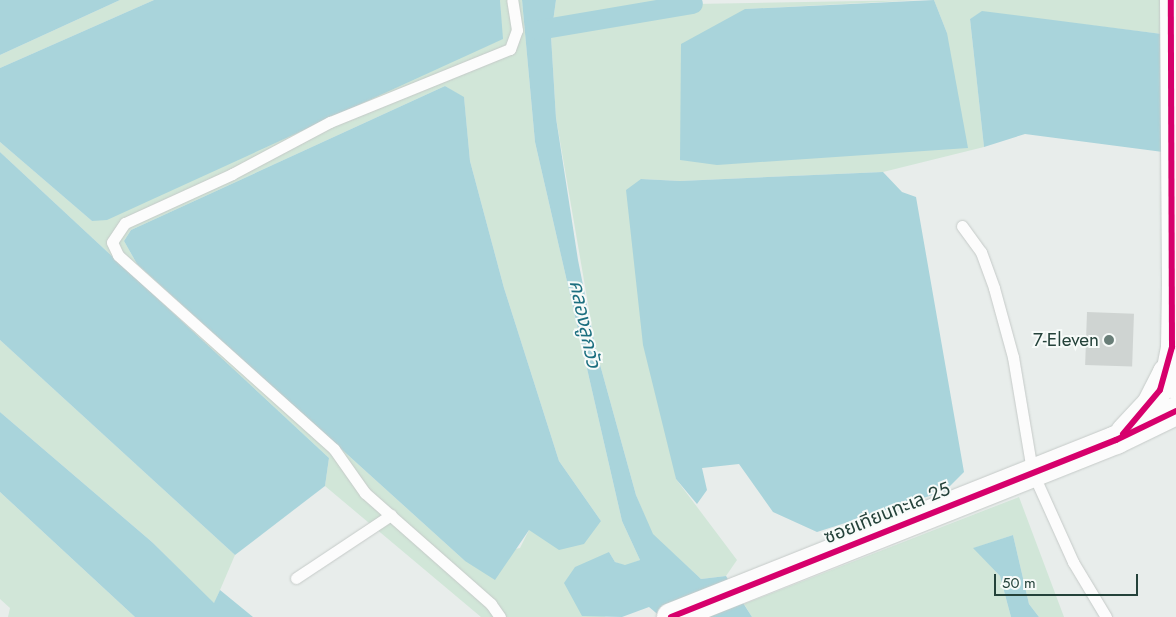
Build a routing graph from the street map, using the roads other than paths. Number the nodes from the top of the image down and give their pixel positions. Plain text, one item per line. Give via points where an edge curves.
1 (512, 0) edge
2 (1171, 0) edge
3 (962, 226) dead end
4 (1171, 379) edge
5 (1176, 411) edge
6 (1116, 440) junction
7 (1032, 471) junction
8 (391, 515) junction
9 (296, 578) dead end
10 (500, 617) edge
11 (671, 617) edge
12 (1106, 617) edge

1 - 8 lane via 517,30 510,49 330,122 232,174 125,223 113,236 118,255 334,449 365,493
2 - 4 street
3 - 7 lane via 981,252 994,288 1013,357
4 - 6 street, ซอยเทียนทะเล 25
5 - 6 street, ซอยเทียนทะเล 25
6 - 7 street, ซอยเทียนทะเล 25
7 - 11 street, ซอยเทียนทะเล 25
7 - 12 lane via 1073,562
8 - 9 lane
8 - 10 lane via 491,604

